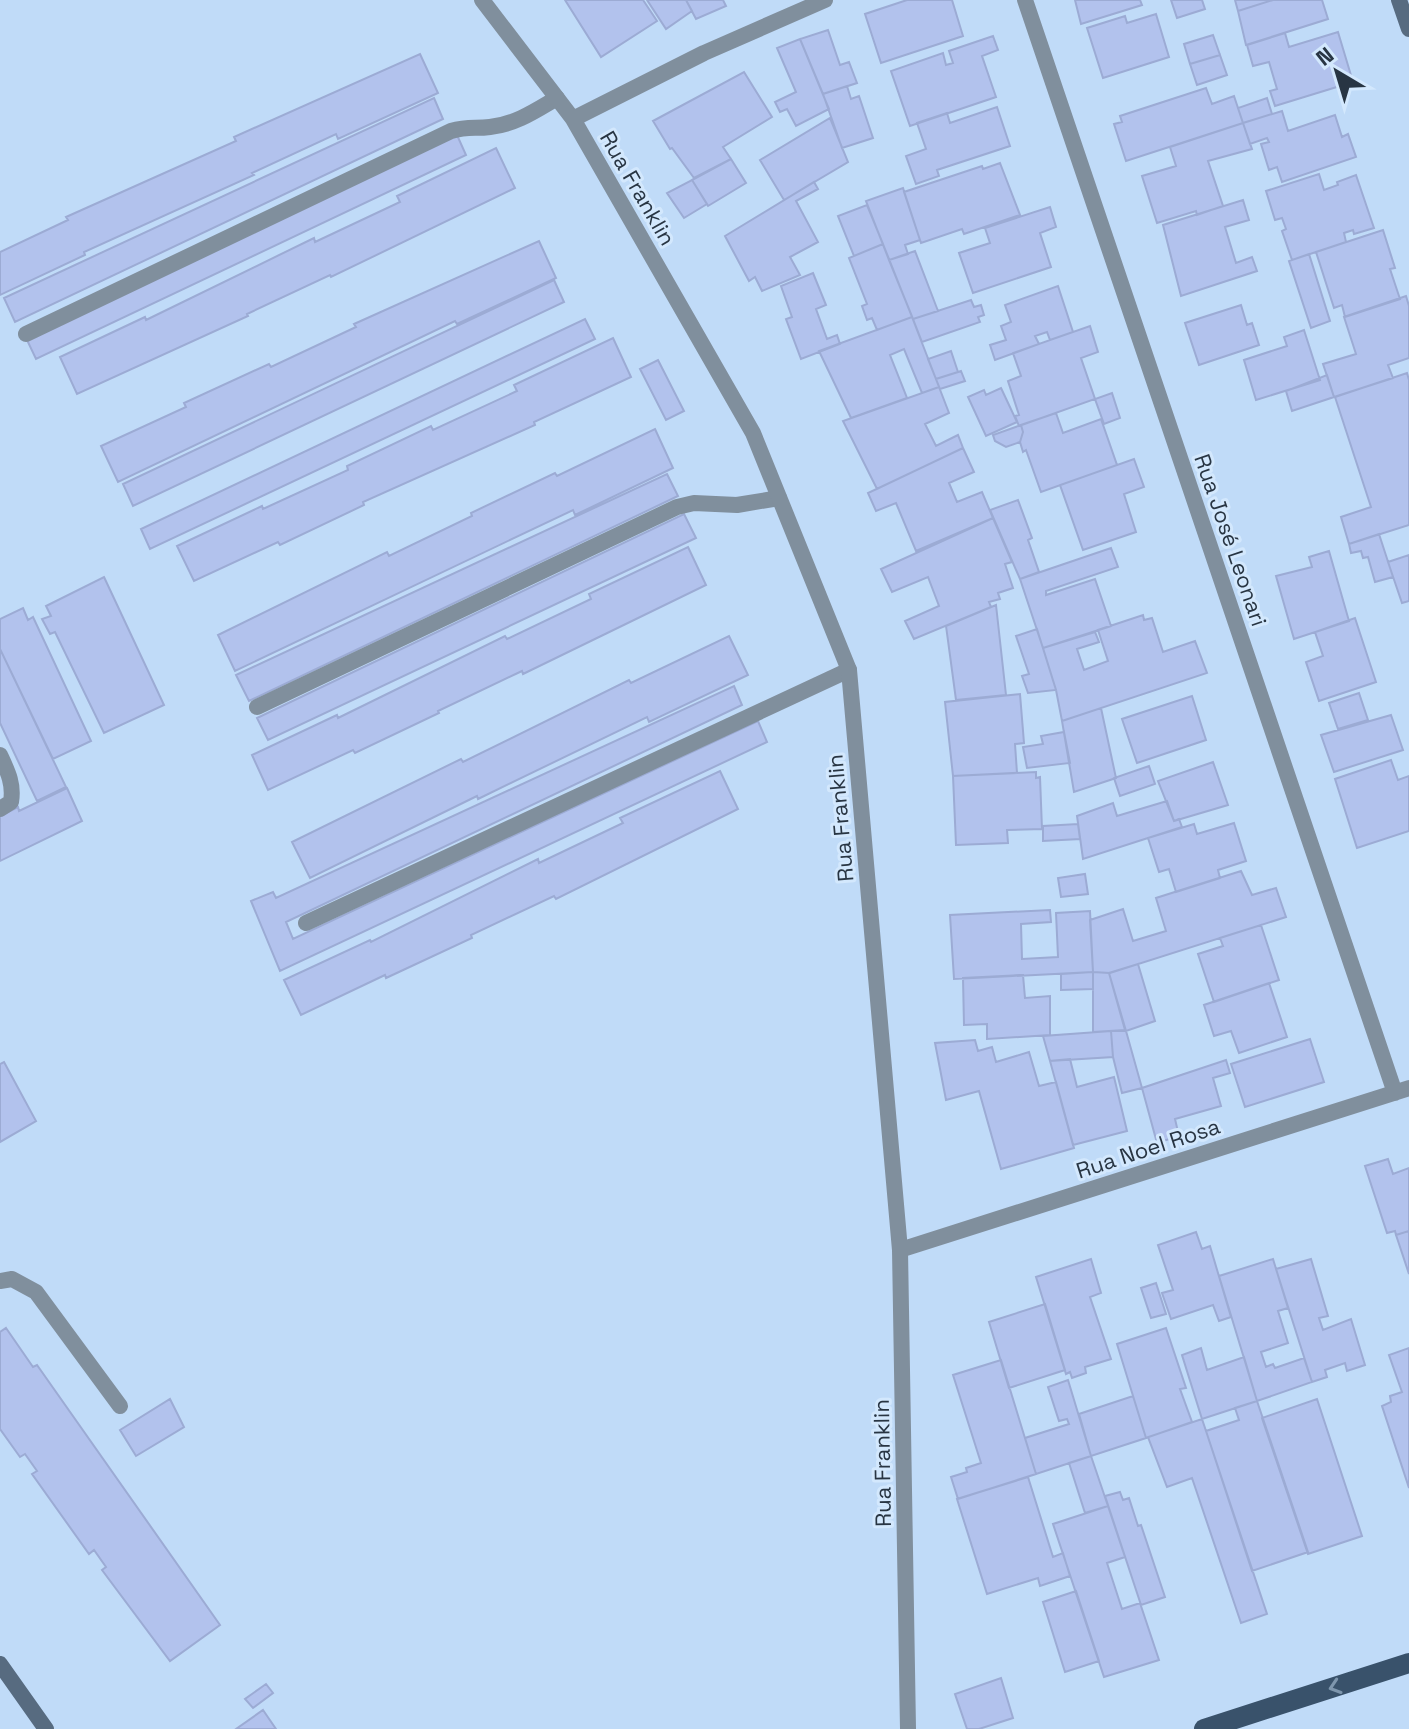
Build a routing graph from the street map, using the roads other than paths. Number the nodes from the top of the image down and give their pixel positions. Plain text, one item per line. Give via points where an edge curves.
1 (482, 0) edge
2 (825, 0) edge
3 (1025, 0) edge
4 (1399, 0) edge
5 (1409, 29) edge
6 (557, 98) junction
7 (573, 119) junction
8 (26, 334) dead end
9 (779, 498) junction
10 (849, 670) junction
11 (257, 707) dead end
12 (0, 755) edge
13 (0, 809) edge
14 (306, 923) dead end
15 (1402, 1091) edge
16 (900, 1250) junction
17 (0, 1281) edge
18 (120, 1406) dead end
19 (1409, 1663) edge
20 (0, 1664) edge
21 (46, 1729) edge
22 (908, 1729) edge
23 (1204, 1729) edge

1 - 6 street, Rua Franklin
2 - 7 street
3 - 15 street, Rua José Leonari
4 - 5 main road
6 - 7 street, Rua Franklin
6 - 8 street via 520,120 451,131
7 - 9 street, Rua Franklin via 753,433
9 - 10 street, Rua Franklin
9 - 11 street via 677,507
10 - 14 street
10 - 16 street, Rua Franklin
12 - 13 street via 13,789 11,802
15 - 16 street, Rua Noel Rosa
16 - 22 street, Rua Franklin
17 - 18 street via 12,1279 36,1292
19 -> 23 main road
20 - 21 main road

